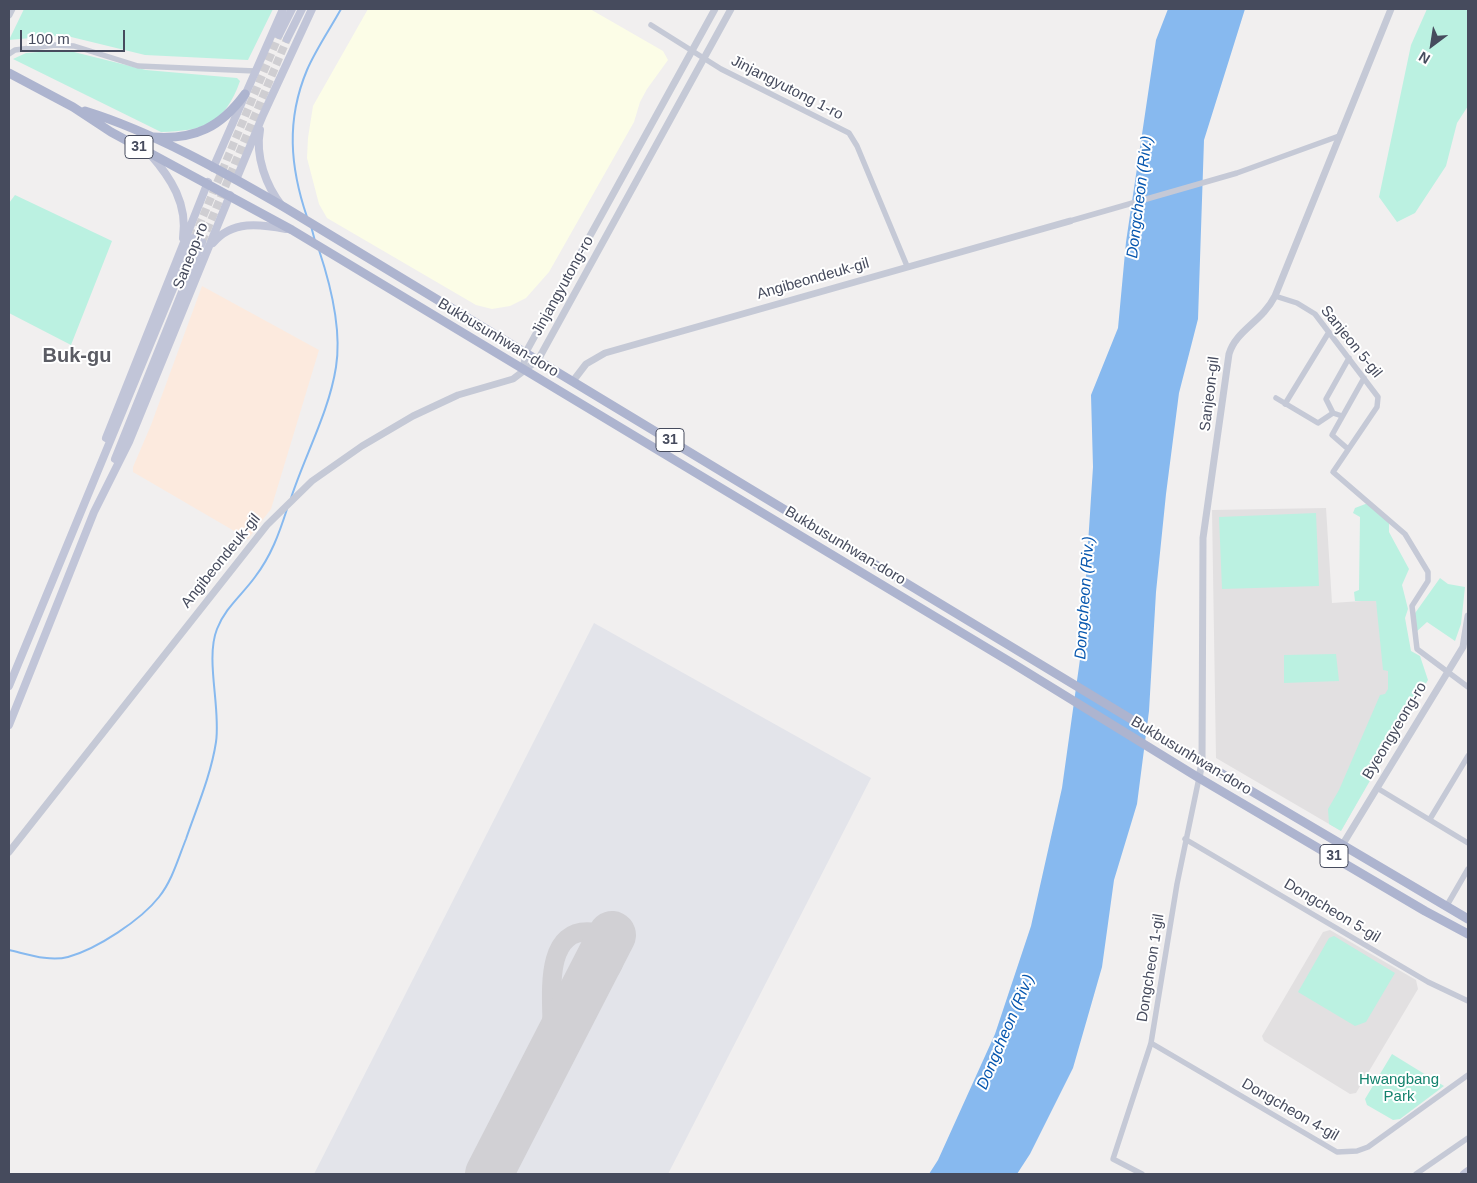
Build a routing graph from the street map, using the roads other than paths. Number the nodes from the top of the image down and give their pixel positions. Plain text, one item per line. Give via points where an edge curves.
1 (12, 9) edge
2 (283, 9) edge
3 (292, 9) edge
4 (302, 9) edge
5 (312, 9) edge
6 (715, 9) edge
7 (731, 9) edge
8 (1391, 9) edge
9 (9, 15) edge
10 (651, 26) dead end
11 (279, 35) tunnel mouth
12 (288, 39) tunnel mouth
13 (692, 50) junction
14 (9, 54) edge
15 (704, 58) junction
16 (255, 71) junction
17 (9, 73) edge
18 (245, 94) junction
19 (73, 107) junction
20 (263, 115) junction
21 (146, 135) junction
22 (1339, 136) junction
23 (147, 150) junction
24 (213, 168) junction
25 (236, 180) junction
26 (208, 182) junction
27 (230, 195) junction
28 (287, 209) junction
29 (1070, 221) joint
30 (295, 232) junction
31 (194, 238) tunnel mouth
32 (202, 242) tunnel mouth
33 (182, 247) junction
34 (208, 250) junction
35 (907, 266) junction
36 (1275, 296) junction
37 (1329, 332) junction
38 (526, 352) junction
39 (1349, 358) junction
40 (538, 360) junction
41 (523, 369) junction
42 (1364, 378) junction
43 (573, 381) junction
44 (1276, 398) dead end
45 (1286, 404) junction
46 (1332, 413) junction
47 (1342, 416) junction
48 (1348, 450) junction
49 (82, 508) junction
50 (94, 512) junction
51 (1468, 616) edge
52 (1447, 672) junction
53 (9, 686) edge
54 (1468, 687) edge
55 (9, 725) edge
56 (1468, 756) edge
57 (1202, 762) junction
58 (1200, 778) junction
59 (1377, 788) junction
60 (1430, 819) junction
61 (1186, 839) junction
62 (1468, 843) edge
63 (1342, 846) junction
64 (9, 852) edge
65 (1336, 857) junction
66 (1468, 869) edge
67 (1446, 907) junction
68 (1468, 919) edge
69 (1468, 934) edge
70 (1468, 1001) edge
71 (1151, 1043) junction
72 (1468, 1074) edge
73 (1468, 1138) edge
74 (1468, 1171) edge
75 (1142, 1174) edge
76 (1416, 1174) edge
77 (1464, 1174) edge

1 - 9 street
2 - 16 main road, Saneop-ro
3 - 11 main road
4 - 12 main road
5 - 20 main road, Saneop-ro
6 - 13 street, Jinjangyutong-ro
7 - 15 street, Jinjangyutong-ro
8 - 22 street, Sanjeon-gil
10 - 13 street, Jinjangyutong 1-ro
13 - 15 street, Jinjangyutong 1-ro
13 - 38 street, Jinjangyutong-ro
14 - 16 street via 15,50 55,44 74,46 138,66
15 - 35 street, Jinjangyutong 1-ro via 848,133 857,146
15 - 40 street, Jinjangyutong-ro
16 - 18 main road, Saneop-ro
17 - 19 main road, 31
18 - 21 main road via 229,115 204,131 162,138
18 - 24 main road, Saneop-ro
19 - 21 main road, 31
19 - 23 main road, 31 via 111,132
20 - 25 main road, Saneop-ro
20 - 28 main road via 259,146 263,168 271,189
21 - 24 main road, 31
22 - 29 street via 1237,173
22 - 36 street, Sanjeon-gil
23 - 26 main road, 31
23 - 33 main road via 177,192 183,220
24 - 25 main road, Bukbusunhwan-doro
24 - 26 main road, Saneop-ro
25 - 27 main road, Saneop-ro
25 - 28 main road, Bukbusunhwan-doro
26 - 27 main road, Bukbusunhwan-doro / 31
26 - 33 main road, Saneop-ro
27 - 30 main road, Bukbusunhwan-doro / 31
27 - 34 main road, Saneop-ro
28 - 38 main road, Bukbusunhwan-doro / 31
29 - 35 street, Angibeondeuk-gil
30 - 34 main road via 258,224 239,226 220,236
30 - 41 main road, Bukbusunhwan-doro / 31
31 - 49 main road, Saneop-ro
32 - 50 main road, Saneop-ro
33 - 49 main road, Saneop-ro via 124,391
34 - 50 main road, Saneop-ro via 129,442
35 - 43 street, Angibeondeuk-gil via 605,353 586,364
36 - 37 street, Sanjeon 5-gil via 1306,308
36 - 57 street, Sanjeon-gil via 1264,314 1237,338 1229,354 1204,538
37 - 39 street, Sanjeon 5-gil
37 - 45 street
38 - 40 main road, Bukbusunhwan-doro / 31
38 - 41 street, Jinjangyutong-ro
39 - 42 street, Sanjeon 5-gil
39 - 46 street via 1326,399
40 - 41 street, Jinjangyutong-ro
40 - 43 main road, Bukbusunhwan-doro / 31
41 - 58 main road, Bukbusunhwan-doro / 31
41 - 64 street, Angibeondeuk-gil via 513,379 458,395 413,416 362,446 312,482 266,525
42 - 47 street
42 - 48 street, Sanjeon 5-gil via 1378,398 1377,407
43 - 57 main road, Bukbusunhwan-doro / 31
44 - 45 street
45 - 46 street via 1318,423
46 - 47 street
47 - 48 street via 1332,435
48 - 52 street, Sanjeon 5-gil via 1333,472 1405,534 1428,572 1428,581 1412,606 1415,646
49 - 53 main road, Saneop-ro
50 - 55 main road, Saneop-ro
51 - 52 street, Byeongyeong-ro via 1465,642
52 - 54 street
52 - 59 street, Byeongyeong-ro
56 - 60 street
57 - 58 street, Sanjeon-gil
57 - 63 main road, Bukbusunhwan-doro / 31
58 - 61 street, Dongcheon 1-gil
58 - 65 main road, Bukbusunhwan-doro / 31
59 - 60 street
59 - 63 street, Byeongyeong-ro
60 - 62 street
61 - 70 street, Dongcheon 5-gil via 1428,982
61 - 71 street, Dongcheon 1-gil
63 - 65 street, Byeongyeong-ro
63 - 67 main road, Bukbusunhwan-doro / 31
65 - 69 main road, Bukbusunhwan-doro / 31
66 - 67 street
67 - 68 main road, Bukbusunhwan-doro / 31
71 - 72 street, Dongcheon 4-gil via 1326,1148 1348,1153 1368,1147
71 - 75 street, Dongcheon 1-gil via 1113,1159
73 - 76 street
74 - 77 main road

